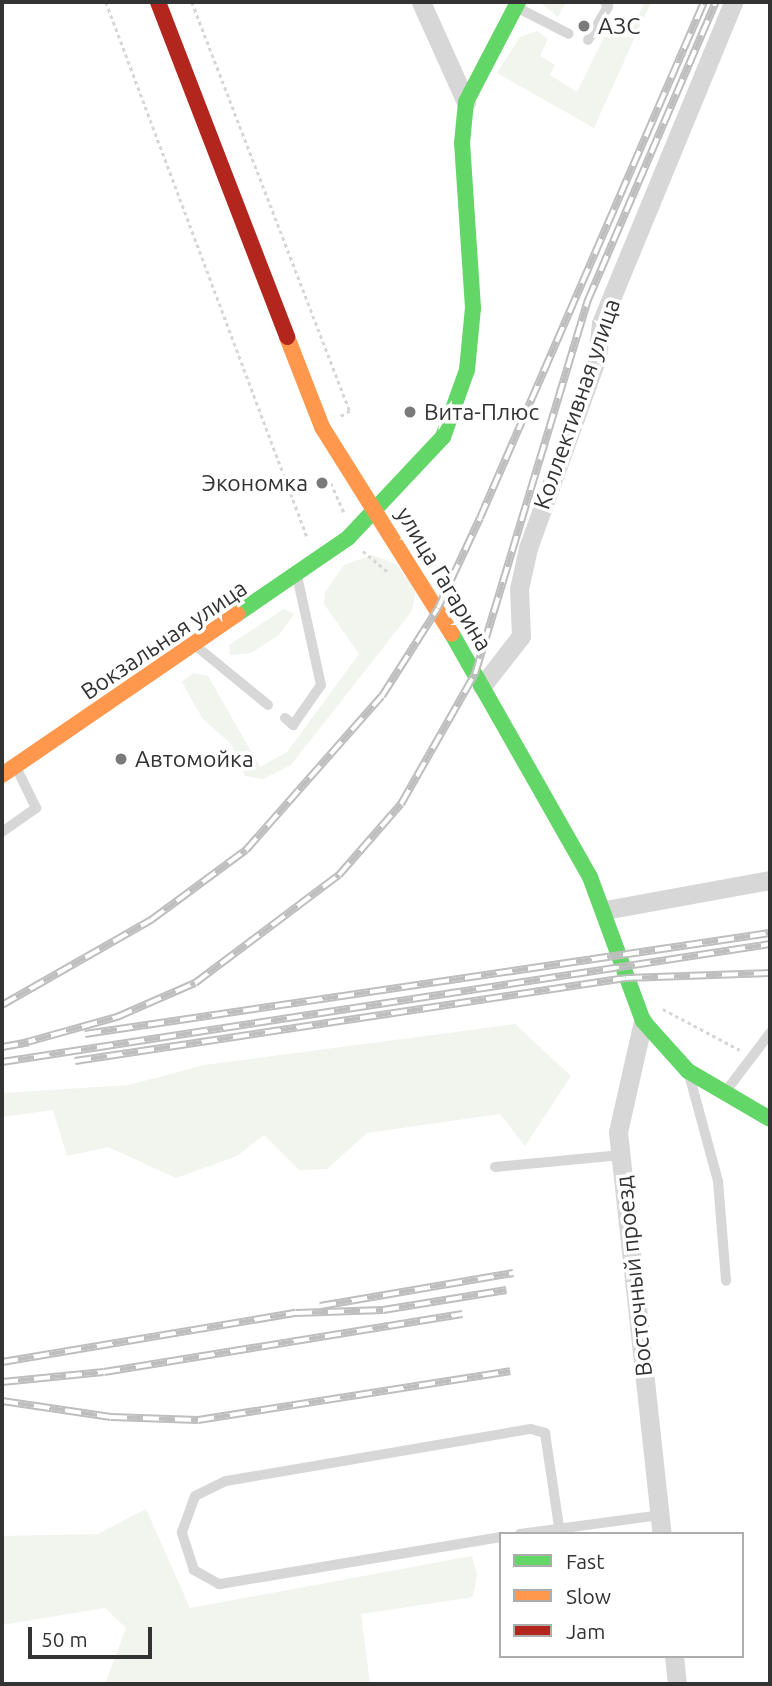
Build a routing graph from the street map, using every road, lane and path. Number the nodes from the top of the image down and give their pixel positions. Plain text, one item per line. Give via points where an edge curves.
1 (106, 2) edge
2 (158, 2) edge
3 (192, 2) edge
4 (421, 2) edge
5 (733, 2) edge
6 (608, 3) edge
7 (517, 4) edge
8 (569, 34) dead end
9 (588, 40) dead end
10 (466, 102) junction
11 (323, 427) junction
12 (326, 471) dead end
13 (377, 513) junction
14 (348, 538) junction
15 (311, 547) dead end
16 (297, 576) junction
17 (399, 582) dead end
18 (196, 646) junction
19 (482, 686) junction
20 (268, 705) dead end
21 (285, 718) dead end
22 (16, 766) junction
23 (2, 775) edge
24 (2, 832) edge
25 (770, 880) edge
26 (605, 910) junction
27 (653, 1004) dead end
28 (643, 1021) junction
29 (770, 1033) edge
30 (753, 1057) junction
31 (688, 1071) junction
32 (723, 1095) junction
33 (770, 1119) edge
34 (621, 1155) junction
35 (495, 1167) dead end
36 (726, 1281) dead end
37 (661, 1524) edge
38 (559, 1527) junction
39 (531, 1532) edge
40 (499, 1537) edge
41 (674, 1658) edge
42 (677, 1684) edge

1 - 15 path
2 - 11 main road, улица Гагарина
3 - 11 path via 350,411
4 - 10 street
5 - 19 street, Коллективная улица via 601,323 597,357 528,548 519,589 521,636
6 - 9 lane
7 - 8 lane
7 - 10 main road
10 - 13 main road, Вокзальная улица via 462,143 473,308 467,370 443,437
11 - 13 main road, улица Гагарина
12 - 14 path via 346,517 339,524
13 - 14 main road, Вокзальная улица
13 - 19 main road, улица Гагарина
14 - 16 main road, Вокзальная улица
14 - 17 path
16 - 18 main road, Вокзальная улица
16 - 21 lane via 321,685 293,725
18 - 20 lane
18 - 22 main road, Вокзальная улица
19 - 26 main road, улица Гагарина
22 - 23 main road, Вокзальная улица
22 - 24 lane via 36,808
25 - 26 street
26 - 28 main road, улица Гагарина
27 - 30 path
28 - 31 main road, улица Гагарина
28 - 34 street, Восточный проезд via 618,1132
29 - 30 lane
30 - 32 lane
31 - 32 main road, улица Гагарина
31 - 36 lane via 718,1181
32 - 33 main road, улица Гагарина
34 - 35 lane
34 - 37 street, Восточный проезд
37 - 38 lane
38 - 39 lane
38 - 40 lane via 545,1433 531,1429 226,1481 195,1496 182,1532 194,1570 219,1584
41 - 42 street

